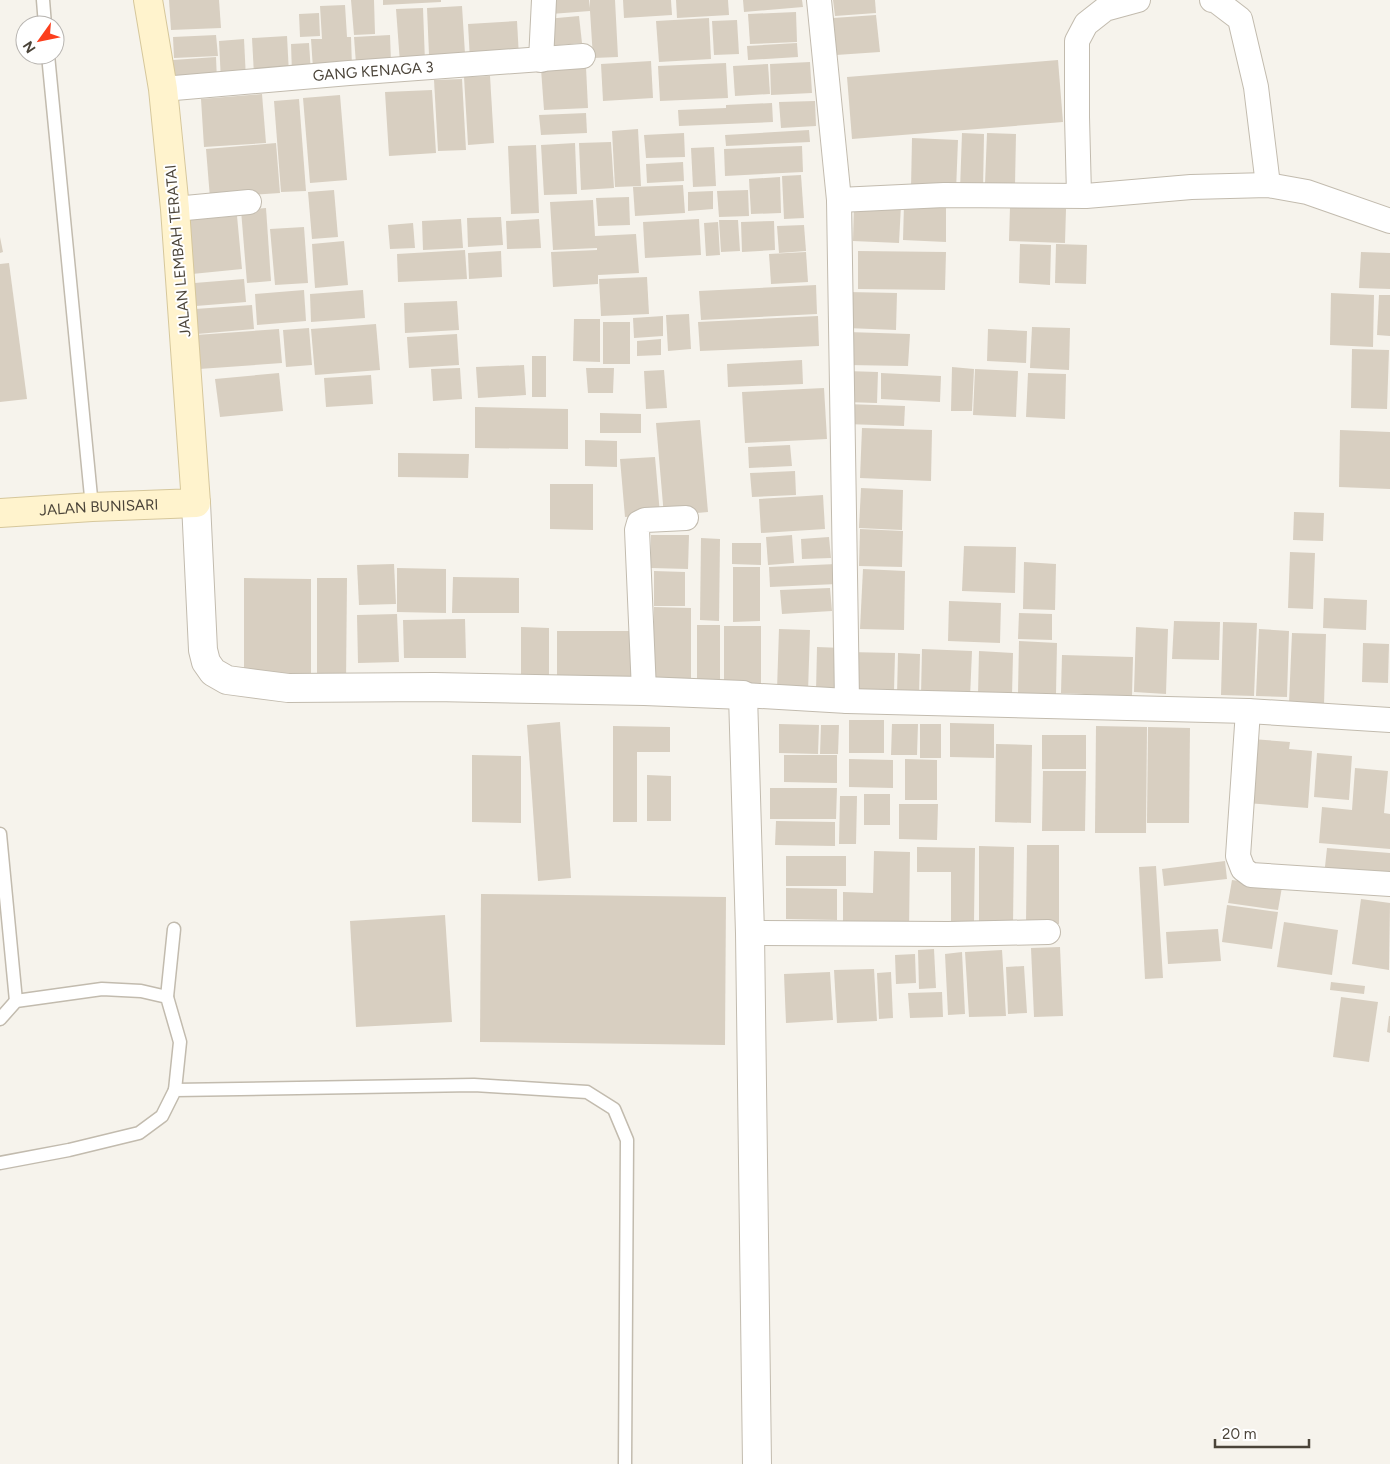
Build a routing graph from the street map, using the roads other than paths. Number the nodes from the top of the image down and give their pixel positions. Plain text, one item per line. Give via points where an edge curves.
1 (42, 0) edge
2 (148, 0) edge
3 (544, 0) edge
4 (819, 0) edge
5 (1138, 0) edge
6 (1212, 0) edge
7 (44, 15) edge
8 (583, 56) dead end
9 (541, 60) junction
10 (49, 65) edge
11 (163, 89) junction
12 (1268, 185) junction
13 (1080, 195) junction
14 (838, 200) junction
15 (249, 202) dead end
16 (176, 209) junction
17 (1390, 221) edge
18 (196, 503) junction
19 (92, 507) junction
20 (0, 514) edge
21 (686, 518) dead end
22 (644, 691) junction
23 (744, 696) junction
24 (847, 701) junction
25 (1248, 711) junction
26 (1390, 720) edge
27 (0, 834) edge
28 (1390, 884) edge
29 (174, 929) dead end
30 (1048, 932) dead end
31 (750, 933) junction
32 (167, 997) junction
33 (16, 1001) junction
34 (0, 1019) edge
35 (174, 1090) junction
36 (0, 1163) edge
37 (625, 1464) edge
38 (756, 1464) edge

1 - 7 lane
2 - 11 main road, JALAN LEMBAH TERATAI
3 - 9 street
4 - 14 street
5 - 13 street via 1105,9 1086,24 1078,41
6 - 12 street via 1240,19 1256,87
8 - 9 street, GANG KENAGA 3
9 - 11 street, GANG KENAGA 3
10 - 19 lane
11 - 16 main road, JALAN LEMBAH TERATAI
12 - 13 street
12 - 17 street via 1308,192
13 - 14 street via 944,195
14 - 24 street
15 - 16 street
16 - 18 main road, JALAN LEMBAH TERATAI
18 - 19 main road, JALAN BUNISARI
18 - 22 street via 203,650 213,672 227,680 288,688
19 - 20 main road, JALAN BUNISARI
21 - 22 street via 645,520 639,523 637,530
22 - 23 street
23 - 24 street
23 - 31 street
24 - 25 street
25 - 26 street
25 - 28 street via 1238,856 1242,868 1251,874
27 - 33 lane
29 - 32 lane
30 - 31 street
31 - 38 street
32 - 33 lane via 141,990 102,989
32 - 35 lane via 180,1042
33 - 34 lane
35 - 36 lane via 162,1116 139,1133
35 - 37 lane via 474,1085 587,1092 614,1110 627,1140

